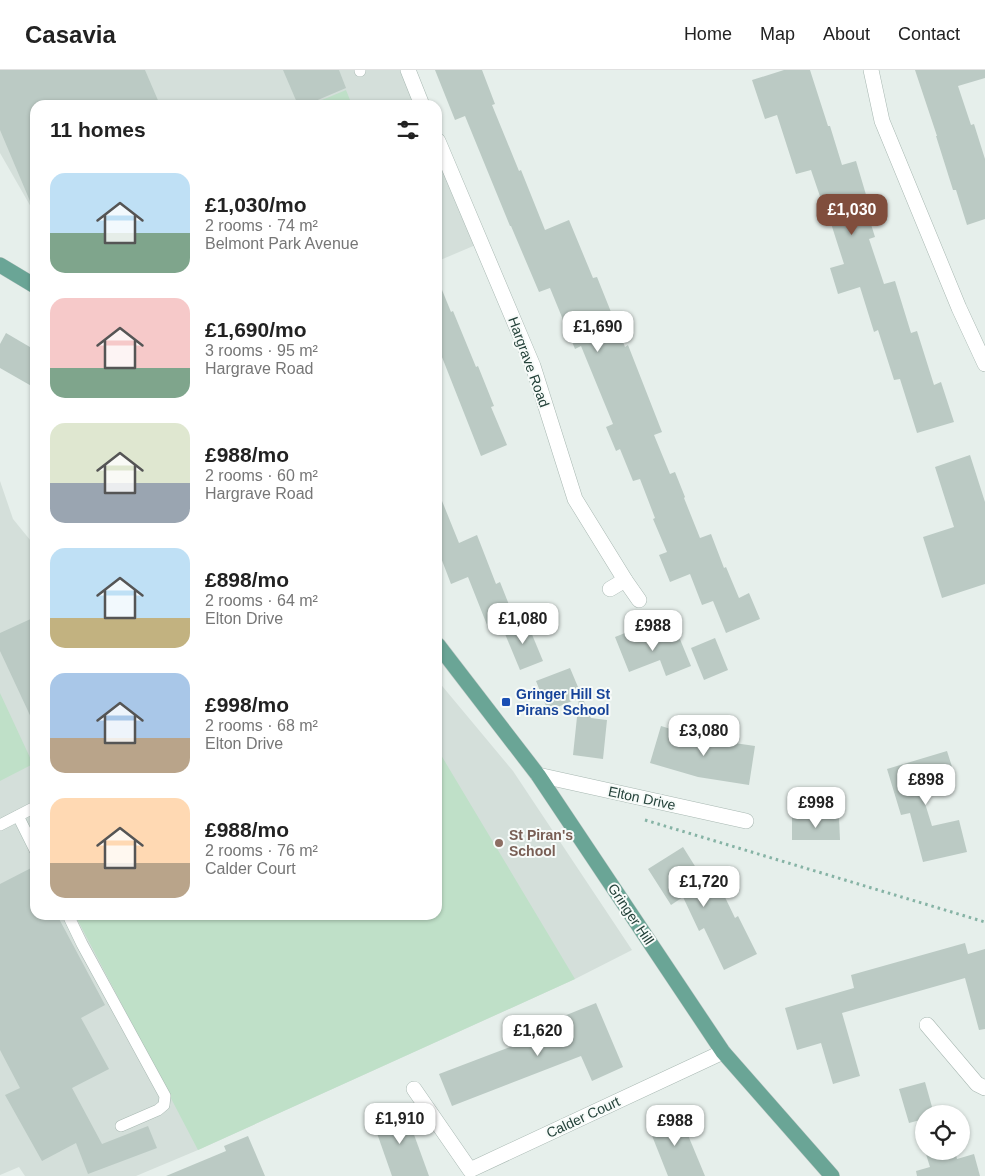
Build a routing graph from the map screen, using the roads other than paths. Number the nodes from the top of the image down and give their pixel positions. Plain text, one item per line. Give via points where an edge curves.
1 (408, 70) edge
2 (871, 70) edge
3 (420, 100) edge
4 (442, 150) edge
5 (0, 265) edge
6 (30, 283) edge
7 (985, 364) edge
8 (625, 580) junction
9 (610, 589) dead end
10 (639, 600) dead end
11 (442, 650) edge
12 (538, 775) junction
13 (30, 810) edge
14 (18, 816) junction
15 (746, 820) dead end
16 (0, 825) edge
17 (30, 840) edge
18 (70, 920) edge
19 (927, 1025) dead end
20 (723, 1052) junction
21 (985, 1088) edge
22 (414, 1089) dead end
23 (121, 1126) dead end
24 (470, 1173) edge
25 (832, 1176) edge

1 - 3 street
2 - 7 street via 882,121
4 - 8 street, Hargrave Road via 533,366 574,499
5 - 6 main road
8 - 9 street
8 - 10 street, Hargrave Road
11 - 12 main road, Gringer Hill
12 - 15 street, Elton Drive
12 - 20 main road, Gringer Hill
13 - 14 lane
14 - 16 lane
14 - 17 lane
18 - 23 lane via 165,1096 164,1105 158,1110
19 - 21 street via 977,1084
20 - 24 street, Calder Court
20 - 25 main road, Gringer Hill
22 - 24 street, Calder Court

